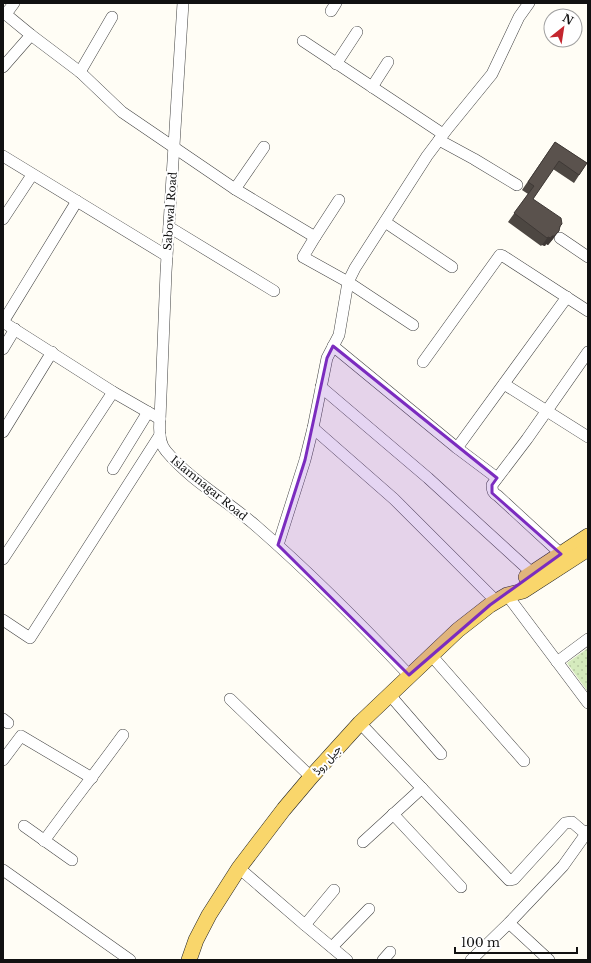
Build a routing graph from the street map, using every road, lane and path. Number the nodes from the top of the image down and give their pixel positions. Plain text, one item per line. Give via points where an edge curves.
1 (14, 3) edge
2 (183, 3) edge
3 (529, 3) edge
4 (4, 13) edge
5 (112, 17) dead end
6 (357, 32) dead end
7 (31, 35) junction
8 (303, 41) dead end
9 (388, 62) dead end
10 (336, 64) junction
11 (3, 67) edge
12 (80, 72) junction
13 (372, 87) junction
14 (441, 137) junction
15 (264, 147) dead end
16 (175, 148) junction
17 (3, 156) edge
18 (32, 174) junction
19 (517, 185) dead end
20 (235, 189) junction
21 (339, 200) dead end
22 (77, 201) junction
23 (3, 219) edge
24 (385, 222) junction
25 (169, 226) junction
26 (315, 237) junction
27 (560, 238) edge
28 (167, 256) junction
29 (588, 257) edge
30 (452, 267) dead end
31 (348, 282) junction
32 (274, 291) dead end
33 (567, 297) junction
34 (588, 311) edge
35 (3, 322) edge
36 (413, 325) dead end
37 (15, 329) junction
38 (333, 346) junction
39 (3, 349) edge
40 (52, 352) junction
41 (588, 352) edge
42 (423, 362) dead end
43 (504, 384) junction
44 (321, 387) junction
45 (113, 392) junction
46 (546, 411) junction
47 (148, 412) junction
48 (160, 419) junction
49 (313, 428) junction
50 (3, 432) edge
51 (160, 435) junction
52 (588, 437) edge
53 (457, 448) junction
54 (113, 468) dead end
55 (497, 478) junction
56 (588, 536) edge
57 (278, 545) junction
58 (588, 549) edge
59 (561, 554) junction
60 (3, 559) edge
61 (532, 573) junction
62 (501, 598) junction
63 (3, 620) edge
64 (588, 639) edge
65 (431, 655) junction
66 (557, 662) junction
67 (409, 675) junction
68 (389, 694) junction
69 (230, 699) dead end
70 (588, 703) edge
71 (360, 723) junction
72 (123, 735) dead end
73 (441, 754) dead end
74 (3, 760) edge
75 (524, 761) dead end
76 (311, 777) junction
77 (92, 778) junction
78 (422, 788) junction
79 (393, 814) junction
80 (24, 826) dead end
81 (587, 832) edge
82 (44, 841) junction
83 (363, 842) dead end
84 (72, 860) dead end
85 (239, 868) junction
86 (3, 870) edge
87 (461, 886) dead end
88 (334, 890) dead end
89 (369, 909) dead end
90 (509, 923) junction
91 (305, 925) junction
92 (332, 948) junction
93 (130, 960) edge
94 (189, 960) edge
95 (346, 960) edge
96 (471, 960) edge
97 (549, 960) edge

1 - 4 street
2 - 16 street, Sabowal Road
3 - 14 street via 519,17 492,74
4 - 7 street
5 - 12 street
6 - 10 street
7 - 11 street
7 - 12 street
8 - 10 street
9 - 13 street
10 - 13 street
12 - 16 street via 122,112
13 - 14 street
14 - 19 street
14 - 24 street
15 - 20 street
16 - 20 street
16 - 25 street, Sabowal Road
17 - 18 street
18 - 22 street
18 - 23 street
20 - 26 street
21 - 26 street
22 - 28 street
22 - 35 street
24 - 30 street
24 - 31 street
25 - 28 street, Sabowal Road
25 - 32 street
26 - 31 street via 303,257
27 - 29 street
28 - 48 street, Sabowal Road
31 - 36 street
31 - 38 street via 339,335
33 - 34 street
33 - 42 street via 500,255
33 - 43 street
35 - 37 street
37 - 39 street
37 - 40 street
38 - 44 street via 327,358
38 - 53 street
40 - 45 street
40 - 50 street
41 - 46 street
43 - 46 street
43 - 53 street
44 - 49 street
44 - 61 street via 428,478
45 - 47 street
45 - 60 street
46 - 52 street
46 - 55 street
47 - 48 street
47 - 54 street
48 - 51 street, Islamnagar Road
49 - 57 street
49 - 62 street
51 - 57 street, Islamnagar Road via 164,450 179,466
51 - 63 street via 30,638
53 - 55 street
55 - 59 street via 492,485 494,494
56 - 59 main road
57 - 67 street, Islamnagar Road
58 - 62 main road via 523,591
59 - 61 main road
61 - 62 main road
62 - 65 main road, جیل روڈ via 458,630
62 - 66 street
64 - 66 street
65 - 67 main road, جیل روڈ
65 - 75 street
66 - 70 street
67 - 68 main road, جیل روڈ
68 - 71 main road, جیل روڈ
68 - 73 street
69 - 76 street
71 - 76 main road, جیل روڈ
71 - 78 street
72 - 77 street
74 - 77 street via 21,736
76 - 85 main road, جیل روڈ
77 - 82 street
78 - 79 street
78 - 81 street via 509,880 514,879 565,823 572,822
79 - 83 street
79 - 87 street
80 - 82 street
81 - 90 street via 563,866
82 - 84 street
85 - 91 street
85 - 94 main road, جیل روڈ via 209,914
86 - 93 street
88 - 91 street
89 - 92 street
90 - 96 street
90 - 97 street
91 - 92 street
92 - 95 street

